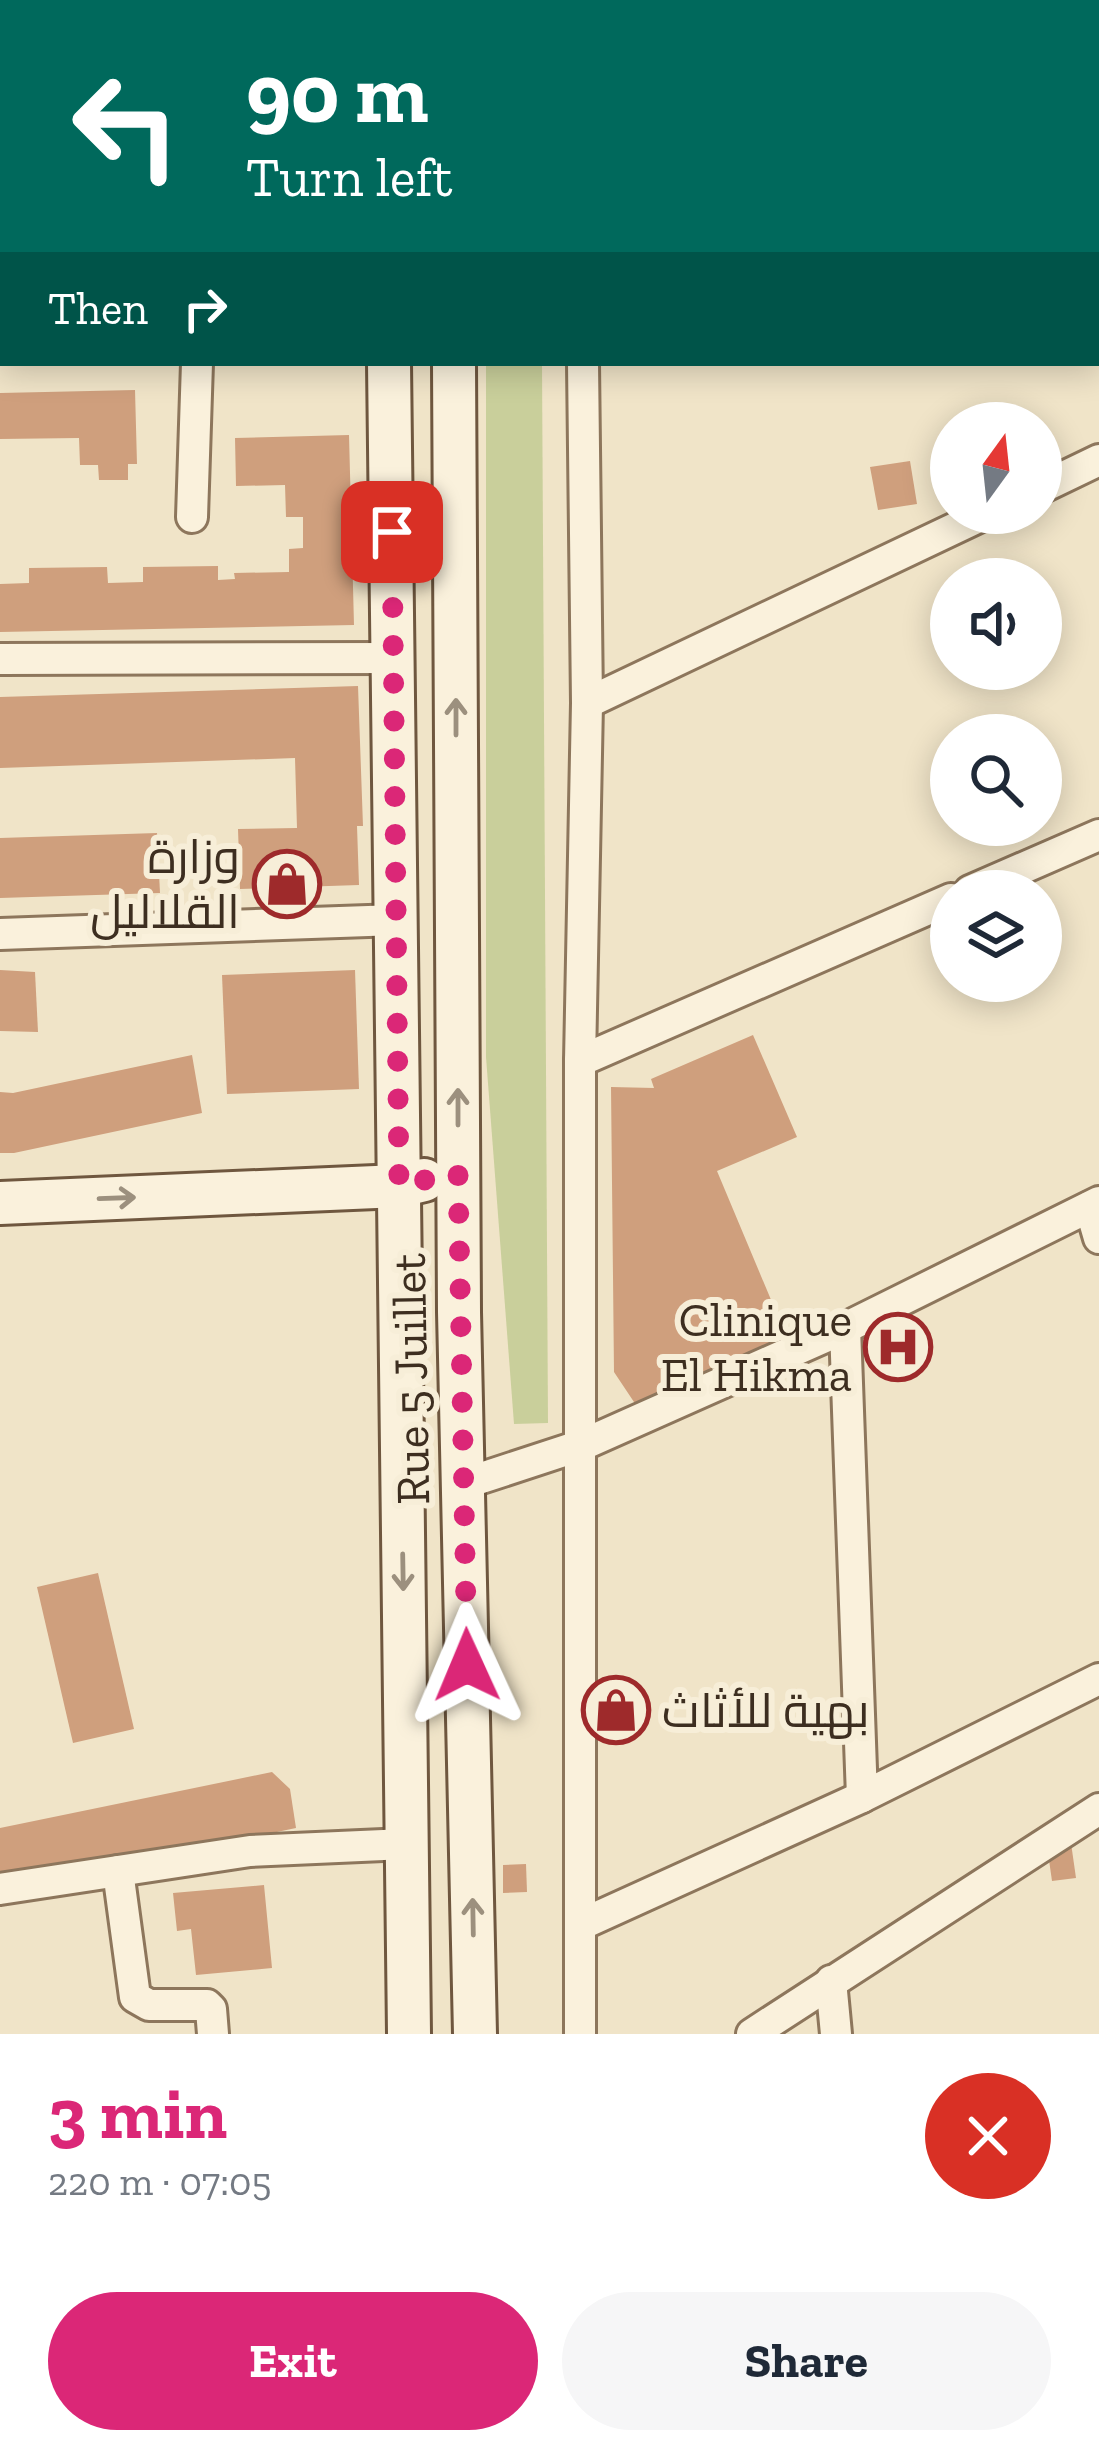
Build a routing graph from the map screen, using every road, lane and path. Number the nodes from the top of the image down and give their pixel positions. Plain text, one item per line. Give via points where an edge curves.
1 (197, 366) edge
2 (389, 366) edge
3 (454, 366) edge
4 (583, 366) edge
5 (1099, 460) edge
6 (1062, 478) edge
7 (192, 517) dead end
8 (944, 534) edge
9 (395, 658) junction
10 (0, 659) edge
11 (586, 703) junction
12 (1099, 835) edge
13 (1018, 870) edge
14 (930, 908) edge
15 (397, 920) junction
16 (0, 934) edge
17 (580, 1061) junction
18 (458, 1172) junction
19 (399, 1186) junction
20 (0, 1203) edge
21 (1095, 1204) edge
22 (1099, 1238) edge
23 (845, 1328) junction
24 (582, 1445) junction
25 (463, 1484) junction
26 (1099, 1679) edge
27 (862, 1797) junction
28 (1099, 1809) edge
29 (406, 1844) junction
30 (118, 1871) junction
31 (0, 1889) edge
32 (580, 1925) junction
33 (831, 1982) junction
34 (213, 2034) edge
35 (409, 2034) edge
36 (475, 2034) edge
37 (580, 2034) edge
38 (752, 2034) edge
39 (836, 2034) edge

1 - 7 street
2 - 9 main road, Rue 5 Juillet
18 -> 3 main road, Rue 5 Juillet
4 - 11 street
5 - 6 street
8 - 11 street
9 - 10 street
9 - 15 main road, Rue 5 Juillet
11 - 17 street
12 - 13 street
14 - 17 street
15 - 16 street
15 - 19 main road, Rue 5 Juillet
17 - 24 street
18 - 19 main road
18 - 25 main road, Rue 5 Juillet
20 -> 19 main road
19 -> 29 main road, Rue 5 Juillet
21 - 22 street
21 - 23 street
23 - 24 street
23 - 27 street
24 - 25 street
24 - 32 street
36 -> 25 main road, Rue 5 Juillet
26 - 27 street
27 - 32 street
28 - 33 street
29 - 30 street via 250,1851
29 - 35 main road, Rue 5 Juillet
30 - 31 street
30 - 34 street via 135,1997 149,2005 207,2005
32 - 37 street
33 - 38 street
33 - 39 street

